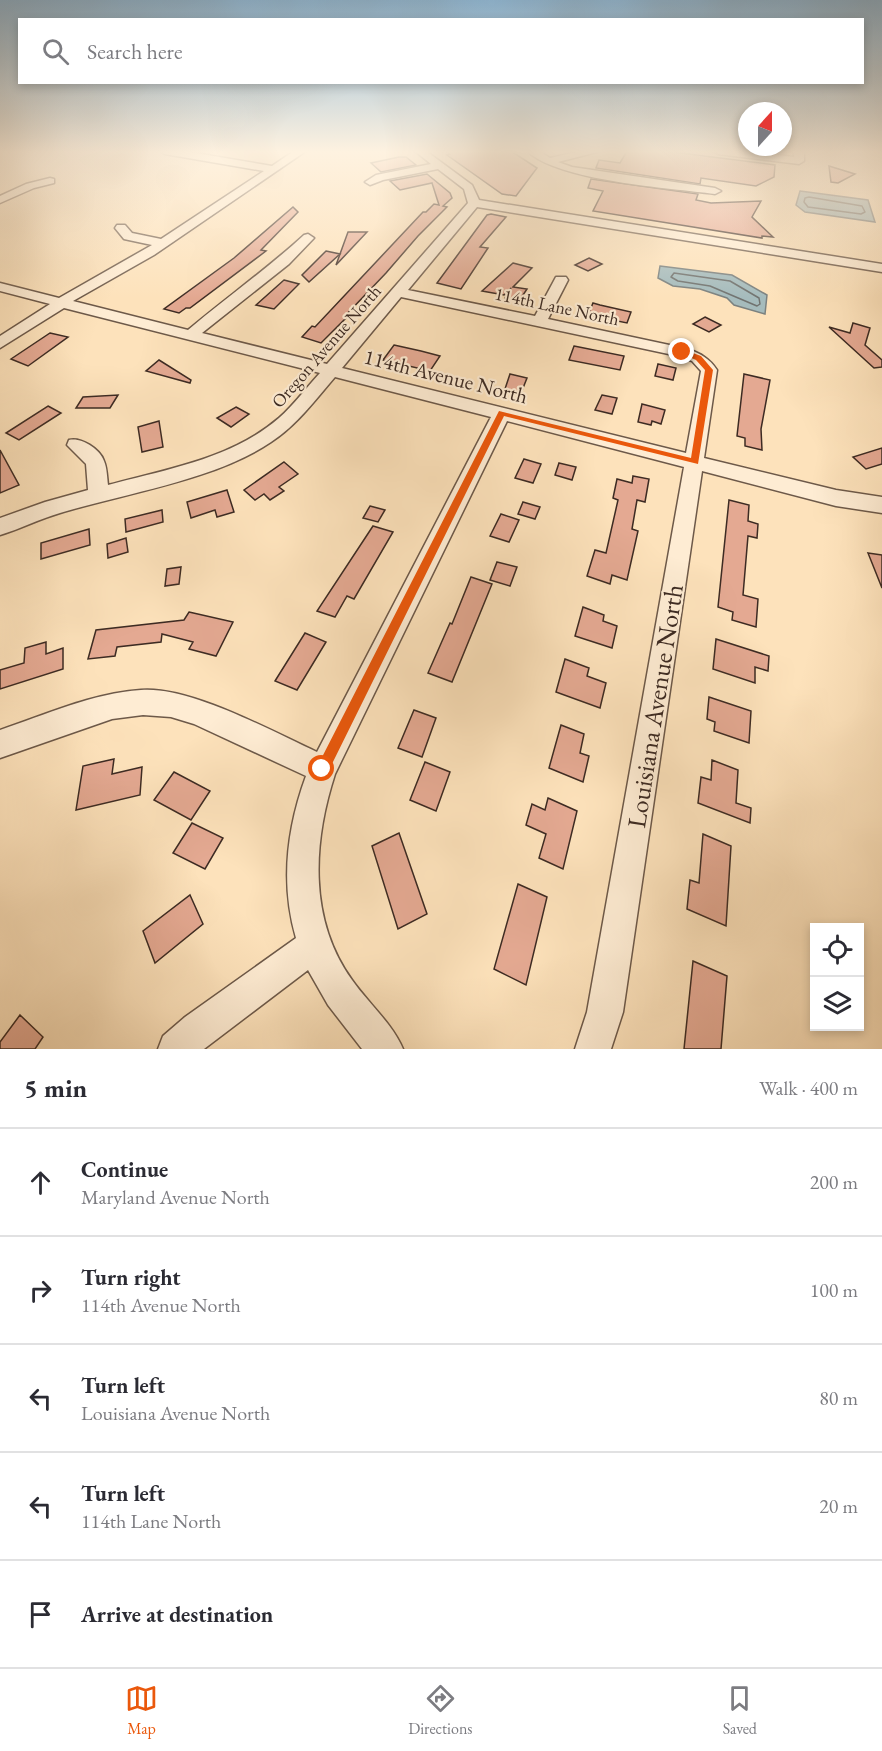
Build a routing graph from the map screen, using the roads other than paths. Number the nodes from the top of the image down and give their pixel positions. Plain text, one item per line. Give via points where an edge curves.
1 (228, 200) edge
2 (473, 200) edge
3 (474, 203) junction
4 (121, 228) dead end
5 (308, 238) dead end
6 (163, 243) junction
7 (882, 268) edge
8 (561, 280) dead end
9 (0, 288) edge
10 (398, 292) junction
11 (61, 303) junction
12 (539, 322) junction
13 (191, 335) junction
14 (0, 343) edge
15 (705, 364) joint
16 (331, 370) junction
17 (502, 413) junction
18 (76, 445) dead end
19 (694, 462) junction
20 (99, 494) junction
21 (882, 505) edge
22 (0, 527) edge
23 (0, 744) edge
24 (322, 769) junction
25 (314, 945) junction
26 (176, 1049) edge
27 (385, 1049) edge
28 (592, 1049) edge

1 - 6 street
2 - 3 street
3 - 7 street
3 - 10 street, Oregon Avenue North
4 - 6 street via 128,236
5 - 13 street
6 - 11 street
8 - 12 street
9 - 11 street, 114th Avenue North
10 - 12 street, 114th Lane North
10 - 16 street, Oregon Avenue North
11 - 13 street, 114th Avenue North
11 - 14 street
12 - 15 street, 114th Lane North via 666,343
13 - 16 street, 114th Avenue North
15 - 19 street, Louisiana Avenue North via 710,376
16 - 17 street, 114th Avenue North
16 - 20 street, Oregon Avenue North via 293,415 259,443 212,464
17 - 19 street, 114th Avenue North
17 - 24 street
18 - 20 street via 95,460
19 - 21 street, 114th Avenue North via 836,498
19 - 28 street, Louisiana Avenue North via 605,1012
20 - 22 street, Oregon Avenue North
23 - 24 street via 112,706 171,704
24 - 25 street via 306,817 301,857 304,900
25 - 26 street
25 - 27 street via 327,973

